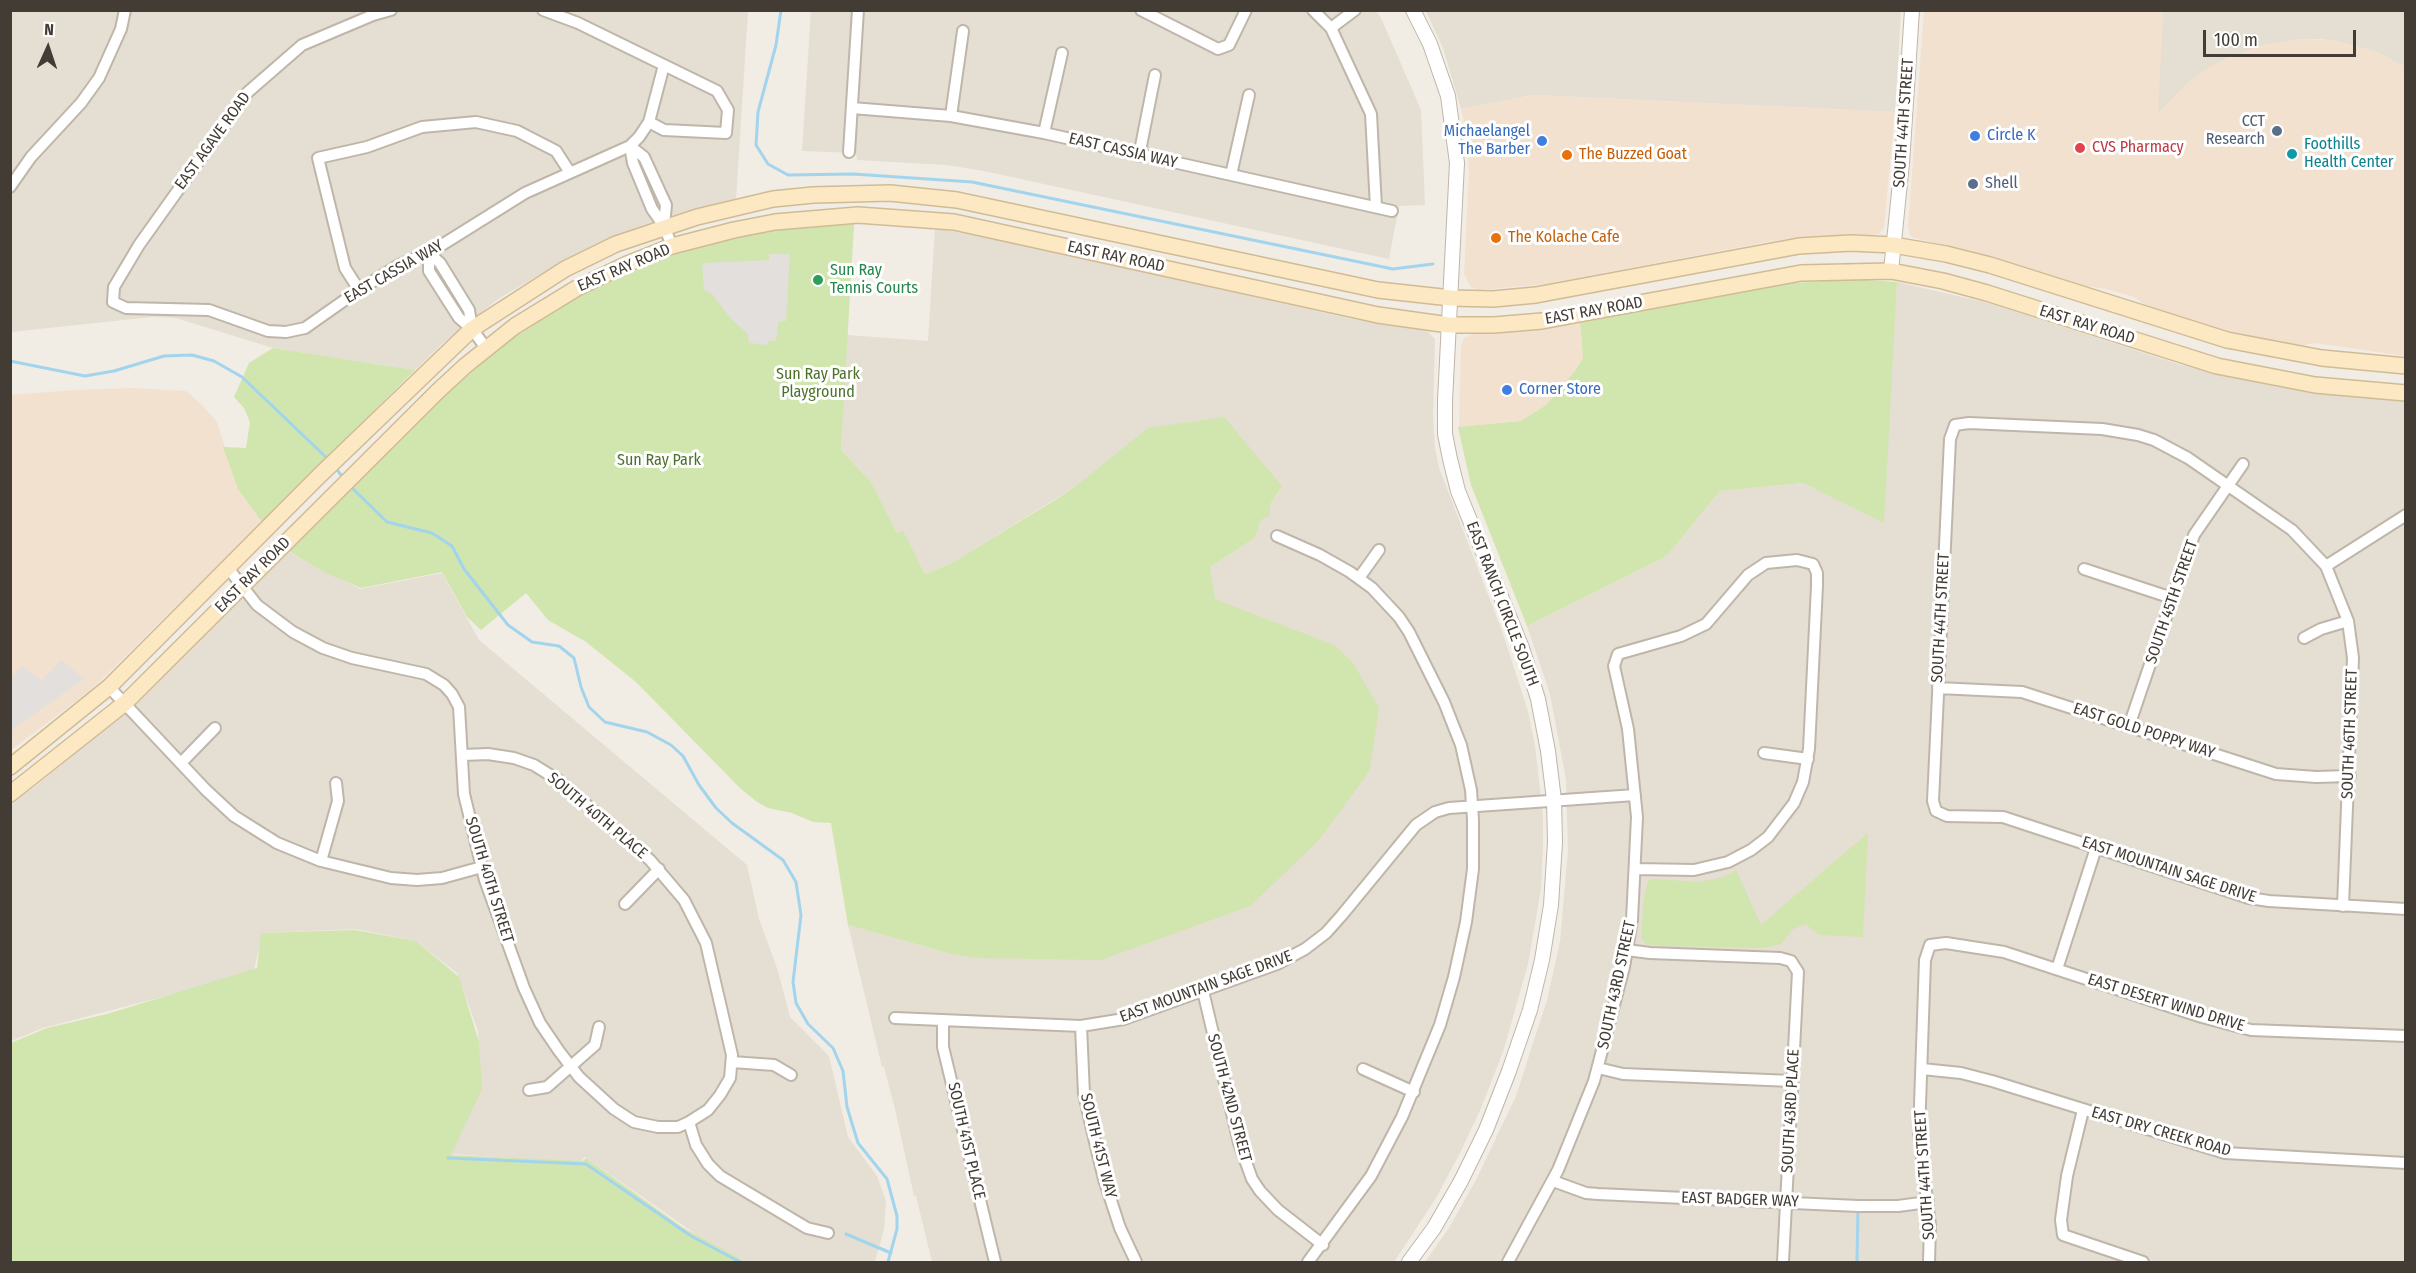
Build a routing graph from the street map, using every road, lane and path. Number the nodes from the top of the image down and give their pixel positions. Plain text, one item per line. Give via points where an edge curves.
1 (125, 10) edge
2 (392, 10) edge
3 (543, 10) edge
4 (858, 10) edge
5 (1141, 10) edge
6 (1246, 10) edge
7 (1313, 10) edge
8 (1354, 10) edge
9 (1413, 10) edge
10 (1912, 10) edge
11 (1331, 28) junction
12 (963, 31) dead end
13 (1062, 53) dead end
14 (664, 65) junction
15 (1155, 75) dead end
16 (1249, 94) dead end
17 (852, 108) junction
18 (951, 116) junction
19 (649, 122) junction
20 (1044, 134) junction
21 (630, 146) junction
22 (849, 152) dead end
23 (1139, 156) junction
24 (569, 171) junction
25 (1231, 175) junction
26 (10, 188) edge
27 (1376, 207) junction
28 (1392, 211) dead end
29 (664, 226) junction
30 (1893, 245) junction
31 (672, 246) junction
32 (1195, 251) junction
33 (429, 253) junction
34 (1891, 271) junction
35 (1191, 273) junction
36 (359, 290) junction
37 (113, 302) joint
38 (1450, 311) junction
39 (472, 328) junction
40 (486, 348) junction
41 (2406, 366) edge
42 (2406, 393) edge
43 (2243, 464) dead end
44 (2228, 485) junction
45 (2406, 515) edge
46 (1277, 536) dead end
47 (1379, 550) dead end
48 (2326, 566) junction
49 (228, 568) junction
50 (2084, 569) dead end
51 (1359, 578) junction
52 (241, 586) junction
53 (2172, 598) junction
54 (2348, 621) junction
55 (2304, 638) dead end
56 (109, 687) junction
57 (1938, 688) junction
58 (125, 703) junction
59 (2130, 726) junction
60 (215, 728) dead end
61 (1764, 753) dead end
62 (463, 755) junction
63 (1808, 759) junction
64 (181, 763) junction
65 (10, 767) edge
66 (2349, 776) junction
67 (336, 783) dead end
68 (10, 794) edge
69 (1635, 795) junction
70 (1554, 800) junction
71 (1472, 806) junction
72 (1936, 811) joint
73 (2096, 848) junction
74 (321, 861) junction
75 (482, 867) junction
76 (659, 869) junction
77 (1636, 869) junction
78 (625, 904) dead end
79 (2343, 906) junction
80 (2406, 909) edge
81 (1930, 945) joint
82 (1627, 950) junction
83 (2057, 969) junction
84 (1203, 991) junction
85 (895, 1018) dead end
86 (943, 1020) junction
87 (1081, 1026) junction
88 (599, 1028) dead end
89 (2406, 1036) edge
90 (732, 1062) junction
91 (571, 1066) junction
92 (1598, 1068) junction
93 (1364, 1069) dead end
94 (1922, 1069) junction
95 (792, 1076) dead end
96 (1792, 1081) junction
97 (529, 1090) dead end
98 (1414, 1092) junction
99 (2083, 1110) junction
100 (689, 1122) junction
101 (2406, 1163) edge
102 (1553, 1181) junction
103 (1928, 1202) junction
104 (1786, 1203) junction
105 (828, 1233) dead end
106 (1323, 1245) junction
107 (995, 1263) edge
108 (1136, 1263) edge
109 (1308, 1263) edge
110 (1409, 1263) edge
111 (1508, 1263) edge
112 (1783, 1263) edge
113 (1929, 1263) edge
114 (2144, 1263) edge

1 - 26 street via 121,29 99,78 31,157
2 - 37 street, EAST AGAVE ROAD via 302,45 248,92 139,245 114,288
3 - 14 street
4 - 17 street
5 - 6 street via 1218,49 1229,45
7 - 11 street
8 - 11 street
9 - 38 street, EAST RANCH CIRCLE SOUTH via 1448,96 1454,134 1457,163
10 - 30 street, SOUTH 44TH STREET
11 - 27 street via 1371,114
12 - 18 street
13 - 20 street
14 - 19 street
14 - 19 street via 717,91 728,110 726,133 664,130
15 - 23 street
16 - 25 street
17 - 18 street, EAST CASSIA WAY
17 - 22 street
18 - 20 street, EAST CASSIA WAY
19 - 21 street
20 - 23 street, EAST CASSIA WAY
21 - 24 street, EAST CASSIA WAY
21 - 29 street via 644,156 666,205
23 - 25 street, EAST CASSIA WAY
24 - 33 street, EAST CASSIA WAY via 525,193
24 - 36 street via 556,151 537,140 476,122 422,127 367,147 318,158 345,268
25 - 27 street, EAST CASSIA WAY
27 - 28 street, EAST CASSIA WAY
29 - 31 street
29 - 32 main road, EAST RAY ROAD via 773,199 890,193 968,202
29 - 39 main road, EAST RAY ROAD via 565,269
30 - 34 street, SOUTH 44TH STREET
30 - 38 main road, EAST RAY ROAD via 1799,246 1536,295 1493,298
30 - 41 main road, EAST RAY ROAD via 1990,265 2227,340 2322,358
31 - 35 main road, EAST RAY ROAD via 775,222 889,216 954,222
31 - 40 main road, EAST RAY ROAD via 577,288
32 - 35 main road
32 - 38 main road, EAST RAY ROAD via 1378,290
33 - 36 street, EAST CASSIA WAY via 399,265
33 - 39 street via 429,271 459,318
34 - 38 main road, EAST RAY ROAD via 1801,273 1542,321 1494,325
34 - 42 main road, EAST RAY ROAD via 1987,293 2217,366 2315,386
35 - 38 main road, EAST RAY ROAD via 1378,315
36 - 37 street, EAST CASSIA WAY via 305,328 286,332 253,327 209,310 126,308
38 - 70 street, EAST RANCH CIRCLE SOUTH via 1445,434 1450,459 1458,490 1522,648 1538,699
39 - 40 street
39 - 49 main road, EAST RAY ROAD
40 - 52 main road, EAST RAY ROAD
43 - 44 street, SOUTH 45TH STREET
44 - 48 street via 2292,530
44 - 53 street, SOUTH 45TH STREET via 2194,535
44 - 57 street, SOUTH 44TH STREET via 2170,448 2139,435 2091,429 1955,425 1950,439
45 - 48 street
46 - 51 street
47 - 51 street
48 - 54 street, SOUTH 46TH STREET
49 - 52 street, SOUTH 40TH STREET
49 - 56 main road, EAST RAY ROAD
50 - 53 street
51 - 71 street via 1399,617 1434,682 1461,744
52 - 58 main road, EAST RAY ROAD
52 - 62 street, SOUTH 40TH STREET via 272,617 324,648 435,678 459,707
53 - 59 street, SOUTH 45TH STREET
54 - 55 street
54 - 66 street, SOUTH 46TH STREET via 2353,658
56 - 58 street
56 - 65 main road, EAST RAY ROAD
57 - 59 street, EAST GOLD POPPY WAY via 2022,692
57 - 72 street, SOUTH 44TH STREET via 1933,801
58 - 64 street
58 - 68 main road, EAST RAY ROAD
59 - 66 street, EAST GOLD POPPY WAY via 2276,774
60 - 64 street
61 - 63 street
62 - 75 street, SOUTH 40TH STREET via 464,794
62 - 76 street, SOUTH 40TH PLACE via 501,756 534,765 558,780
63 - 69 street, SOUTH 43RD STREET via 1817,573 1813,564 1797,560 1766,563 1748,575 1706,624 1681,636 1618,654 1614,666 1628,729
63 - 77 street via 1794,803 1779,825 1736,859 1694,870
64 - 74 street via 241,821 277,843
66 - 79 street, SOUTH 46TH STREET
67 - 74 street via 338,801
69 - 70 street, EAST MOUNTAIN SAGE DRIVE
69 - 77 street, SOUTH 43RD STREET
70 - 71 street, EAST MOUNTAIN SAGE DRIVE
70 - 110 street, EAST RANCH CIRCLE SOUTH via 1551,905 1530,1010 1486,1130 1434,1228
71 - 84 street, EAST MOUNTAIN SAGE DRIVE via 1449,808 1425,817 1326,933 1305,949
71 - 98 street via 1473,869 1462,947 1440,1025
72 - 73 street, EAST MOUNTAIN SAGE DRIVE via 1947,816 2003,818
73 - 79 street, EAST MOUNTAIN SAGE DRIVE via 2249,897
73 - 83 street
74 - 75 street via 390,878 417,880
75 - 91 street, SOUTH 40TH STREET via 524,988 540,1023
76 - 78 street, SOUTH 40TH PLACE
76 - 90 street, SOUTH 40TH PLACE via 684,900 706,943 731,1042
77 - 82 street, SOUTH 43RD STREET
79 - 80 street, EAST MOUNTAIN SAGE DRIVE
81 - 83 street, EAST DESERT WIND DRIVE via 1979,947
81 - 94 street, SOUTH 44TH STREET via 1925,960
82 - 92 street, SOUTH 43RD STREET
82 - 96 street, SOUTH 43RD PLACE via 1791,961 1798,972
83 - 89 street, EAST DESERT WIND DRIVE via 2251,1030
84 - 87 street, EAST MOUNTAIN SAGE DRIVE via 1124,1019
84 - 106 street, SOUTH 42ND STREET via 1239,1143 1252,1179 1278,1210
85 - 86 street, EAST MOUNTAIN SAGE DRIVE
86 - 87 street, EAST MOUNTAIN SAGE DRIVE
86 - 107 street, SOUTH 41ST PLACE via 943,1047
87 - 108 street, SOUTH 41ST WAY via 1084,1094 1094,1138 1120,1228
88 - 91 street via 595,1045
90 - 95 street via 774,1065
90 - 100 street, SOUTH 40TH PLACE via 730,1078 720,1095 708,1110
91 - 97 street via 547,1087
91 - 100 street, SOUTH 40TH STREET via 614,1109 634,1122 658,1127 678,1127
92 - 96 street via 1623,1074
92 - 102 street, SOUTH 43RD STREET
93 - 98 street
94 - 99 street, EAST DRY CREEK ROAD via 1961,1073
94 - 103 street, SOUTH 44TH STREET via 1919,1133
96 - 104 street, SOUTH 43RD PLACE
98 - 106 street via 1371,1176
99 - 101 street, EAST DRY CREEK ROAD via 2225,1153
99 - 114 street via 2067,1176 2061,1220 2063,1235
100 - 105 street via 696,1145 720,1176 807,1228
102 - 104 street, EAST BADGER WAY via 1586,1193
102 - 111 street, SOUTH 43RD STREET
103 - 104 street, EAST BADGER WAY via 1881,1206
103 - 113 street, SOUTH 44TH STREET
104 - 112 street, SOUTH 43RD PLACE
106 - 109 street

